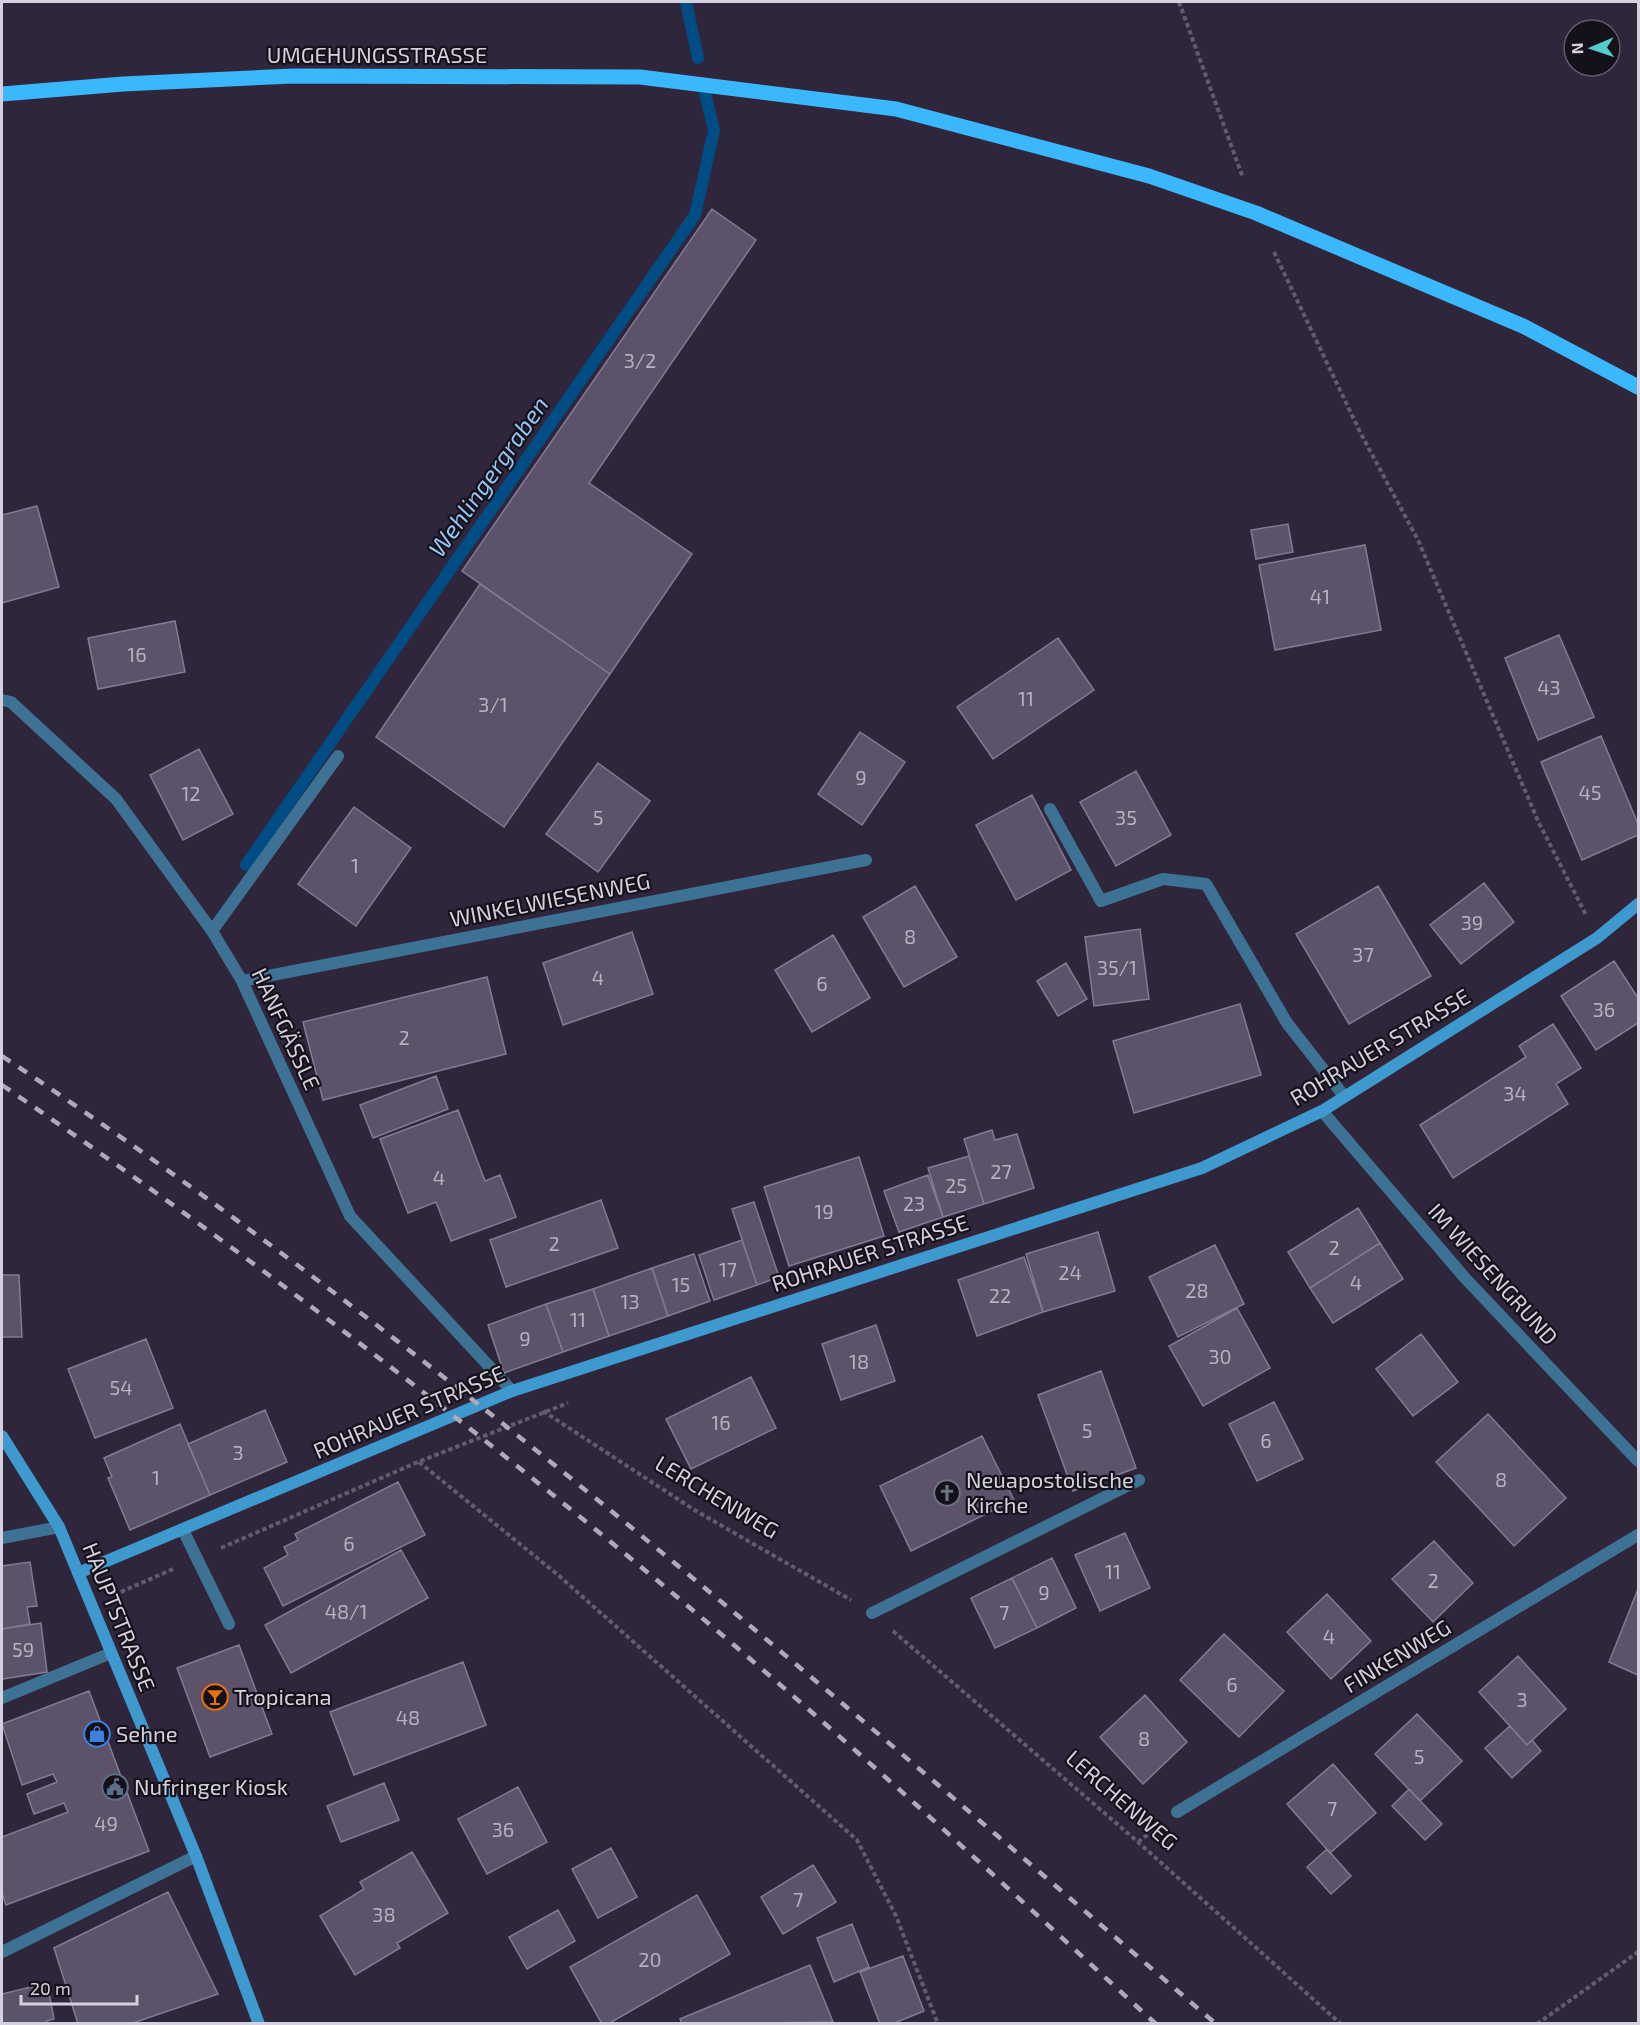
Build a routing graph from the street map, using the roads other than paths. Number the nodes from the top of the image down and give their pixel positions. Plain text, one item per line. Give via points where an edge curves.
1 (2, 94) edge
2 (1638, 387) edge
3 (2, 700) edge
4 (338, 756) dead end
5 (1050, 809) dead end
6 (866, 860) dead end
7 (1638, 904) edge
8 (212, 931) junction
9 (242, 981) junction
10 (1344, 1096) junction
11 (1322, 1111) junction
12 (512, 1391) junction
13 (2, 1436) edge
14 (1638, 1461) edge
15 (1139, 1480) dead end
16 (59, 1527) junction
17 (183, 1530) junction
18 (1638, 1535) edge
19 (2, 1538) edge
20 (78, 1573) junction
21 (872, 1612) road end
22 (229, 1624) dead end
23 (111, 1653) junction
24 (2, 1698) edge
25 (1177, 1812) dead end
26 (196, 1856) junction
27 (2, 1952) edge
28 (259, 2024) edge

1 - 2 main road, UMGEHUNGSSTRASSE via 293,76 640,77 896,109 1149,176 1256,213 1523,326
3 - 8 street, HANFGÄSSLE via 11,702 116,799
4 - 8 street
5 - 10 street via 1101,901 1163,879 1206,884 1287,1023
6 - 9 street, WINKELWIESENWEG
7 - 10 street, ROHRAUER STRASSE via 1597,938
8 - 9 street, HANFGÄSSLE
9 - 12 street, HANFGÄSSLE via 350,1216
10 - 11 street, ROHRAUER STRASSE
11 - 12 street, ROHRAUER STRASSE via 1202,1168
11 - 14 street, IM WIESENGRUND via 1465,1278
12 - 17 street, ROHRAUER STRASSE
13 - 16 street, HAUPTSTRASSE
15 - 21 street
16 - 19 street
16 - 20 street, HAUPTSTRASSE
17 - 20 street, ROHRAUER STRASSE
17 - 22 street
18 - 25 street, FINKENWEG
20 - 23 street, HAUPTSTRASSE
23 - 24 street
23 - 26 street, HAUPTSTRASSE
26 - 27 street
26 - 28 street, HAUPTSTRASSE

